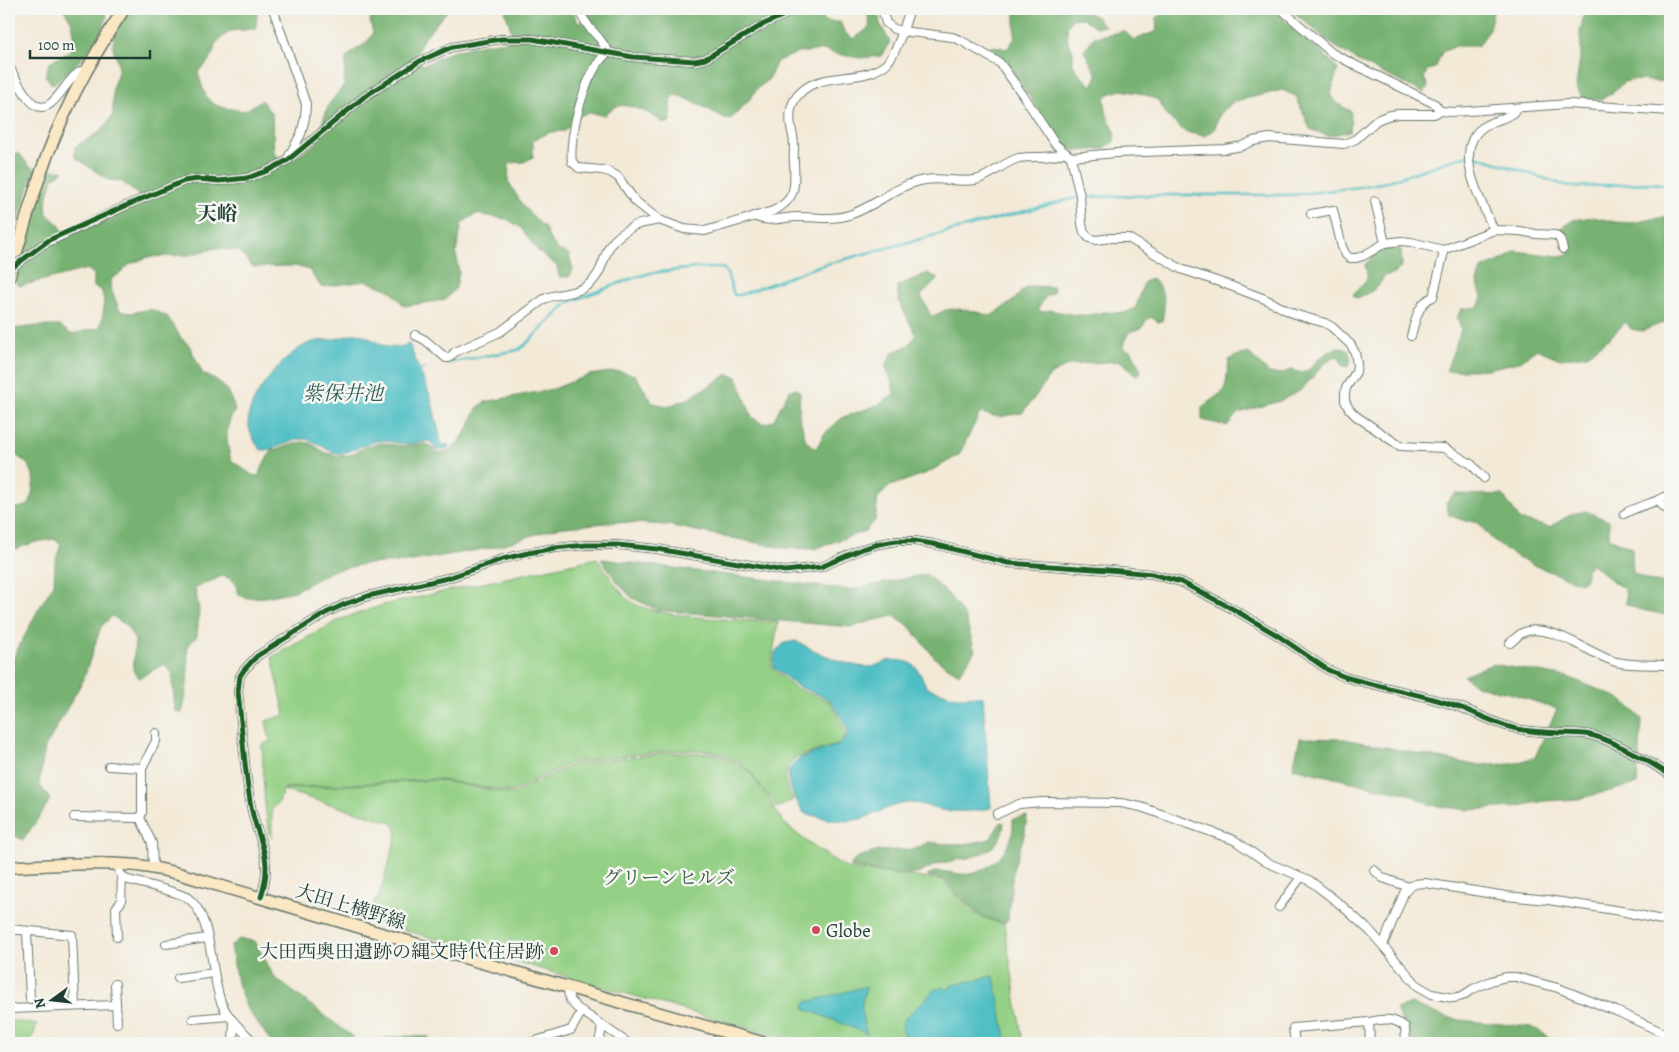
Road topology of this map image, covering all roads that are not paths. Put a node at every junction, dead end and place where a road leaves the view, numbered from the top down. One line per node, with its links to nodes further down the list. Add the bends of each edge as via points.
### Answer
1 (124, 9): 11 (main road)
2 (273, 9): 17 (street, via 306,104 301,134)
3 (576, 9): 9 (street)
4 (798, 9): 9 (street, via 764,24 705,59 654,59)
5 (882, 9): 8 (street, via 886,23)
6 (910, 9): 8 (street)
7 (1281, 9): 13 (street, via 1332,53 1435,104)
8 (902, 31): 15 (street, via 952,37 1000,63 1055,144); 20 (street, via 888,62 881,68 844,79 815,82 795,98 790,121 795,188 784,206)
9 (608, 52): 17 (street, via 532,39 501,39 452,47 420,61 364,97); 21 (street, via 598,61 581,102 572,141 572,162 579,168 602,170 618,178 635,201)
10 (9, 66): 11 (street, via 31,101 43,107 56,100 80,70)
11 (86, 70): 27 (main road, via 40,177)
12 (1514, 108): 13 (street); 14 (street, via 1585,104); 22 (street, via 1510,115 1483,127 1471,140 1469,155 1476,194)
13 (1440, 110): 16 (street, via 1434,114 1387,116 1344,144 1269,138 1225,149)
14 (1670, 111)
15 (1064, 152): 16 (street); 20 (street, via 1018,158 973,180 917,182 859,212 837,218 766,220)
16 (1071, 157): 30 (street, via 1081,198 1082,224 1089,238 1128,238 1180,269 1332,326 1355,353 1356,372 1345,394 1349,409 1400,446 1444,448 1471,464)
17 (288, 160): 26 (street, bridge, via 247,178 184,181 42,244)
18 (1375, 201): 23 (street)
19 (1310, 214): 23 (street, via 1333,210 1342,247 1350,258 1363,256)
20 (754, 216): 21 (street, via 705,231 684,229)
21 (658, 220): 28 (street, via 632,227 611,244 590,284 544,299 500,332 455,352 449,358)
22 (1494, 230): 24 (street, via 1555,234); 25 (street)
23 (1385, 243): 25 (street, via 1411,242)
24 (1563, 249)
25 (1443, 250): 29 (street, via 1433,297 1426,299 1418,313)
26 (9, 270)
27 (9, 276)
28 (415, 335)
29 (1411, 336)
30 (1484, 478)
31 (1670, 494): 32 (street)
32 (1660, 501): 33 (street); 34 (street)
33 (1670, 512)
34 (1624, 514)
35 (1510, 643): 36 (street, via 1522,633 1545,631 1615,661)
36 (1670, 665)
37 (156, 733): 39 (street, via 156,741)
38 (109, 766): 39 (street)
39 (142, 768): 43 (street)
40 (1670, 775): 51 (street, via 1605,740 1586,734 1514,728 1459,707 1345,677 1328,670 1277,634 1233,609 1181,582 1152,574 1008,563 915,541 879,544 821,567 785,570 657,549 586,545 528,553 448,578 345,604 302,627 249,664 240,676 238,691 250,801 266,853 265,885)
41 (998, 814): 49 (street, via 1019,804 1042,802 1127,804 1234,840 1266,862)
42 (74, 817): 43 (street)
43 (140, 818): 46 (street, via 152,843)
44 (117, 864): 45 (main road, 大田上横野線); 46 (main road, 大田上横野線); 48 (street)
45 (9, 867)
46 (153, 868): 51 (main road, 大田上横野線)
47 (1374, 870): 50 (street, via 1383,878)
48 (122, 876): 56 (street, via 121,902 116,908); 57 (street, via 189,899 200,911)
49 (1301, 877): 52 (street); 59 (street, via 1340,904)
50 (1409, 887): 53 (street, via 1425,883 1621,911); 59 (street)
51 (261, 897): 63 (main road, 大田上横野線)
52 (1278, 906)
53 (1670, 922)
54 (9, 929): 55 (street)
55 (27, 931): 64 (street); 66 (street, via 72,935)
56 (117, 937)
57 (207, 938): 58 (street); 60 (street)
58 (166, 944)
59 (1383, 945): 74 (street, via 1418,986 1432,994 1453,998 1491,981 1516,977 1558,988)
60 (214, 973): 61 (street); 70 (street, via 222,1003)
61 (178, 978)
62 (115, 984): 65 (street)
63 (567, 987): 68 (street, via 570,1000); 80 (main road, 大田上横野線)
64 (30, 999)
65 (116, 1005): 66 (street); 72 (street)
66 (75, 1006): 67 (street)
67 (9, 1009)
68 (582, 1012): 73 (street); 77 (street, via 572,1030)
69 (194, 1018): 70 (street)
70 (232, 1019): 75 (street); 76 (street)
71 (1369, 1022): 81 (street, via 1294,1028); 82 (street); 83 (street, via 1397,1021 1405,1026)
72 (117, 1023)
73 (602, 1026): 78 (street); 79 (street)
74 (1670, 1036)
75 (233, 1043)
76 (255, 1043)
77 (529, 1043)
78 (599, 1043)
79 (628, 1043)
80 (764, 1043)
81 (1295, 1043)
82 (1370, 1043)
83 (1406, 1043)

